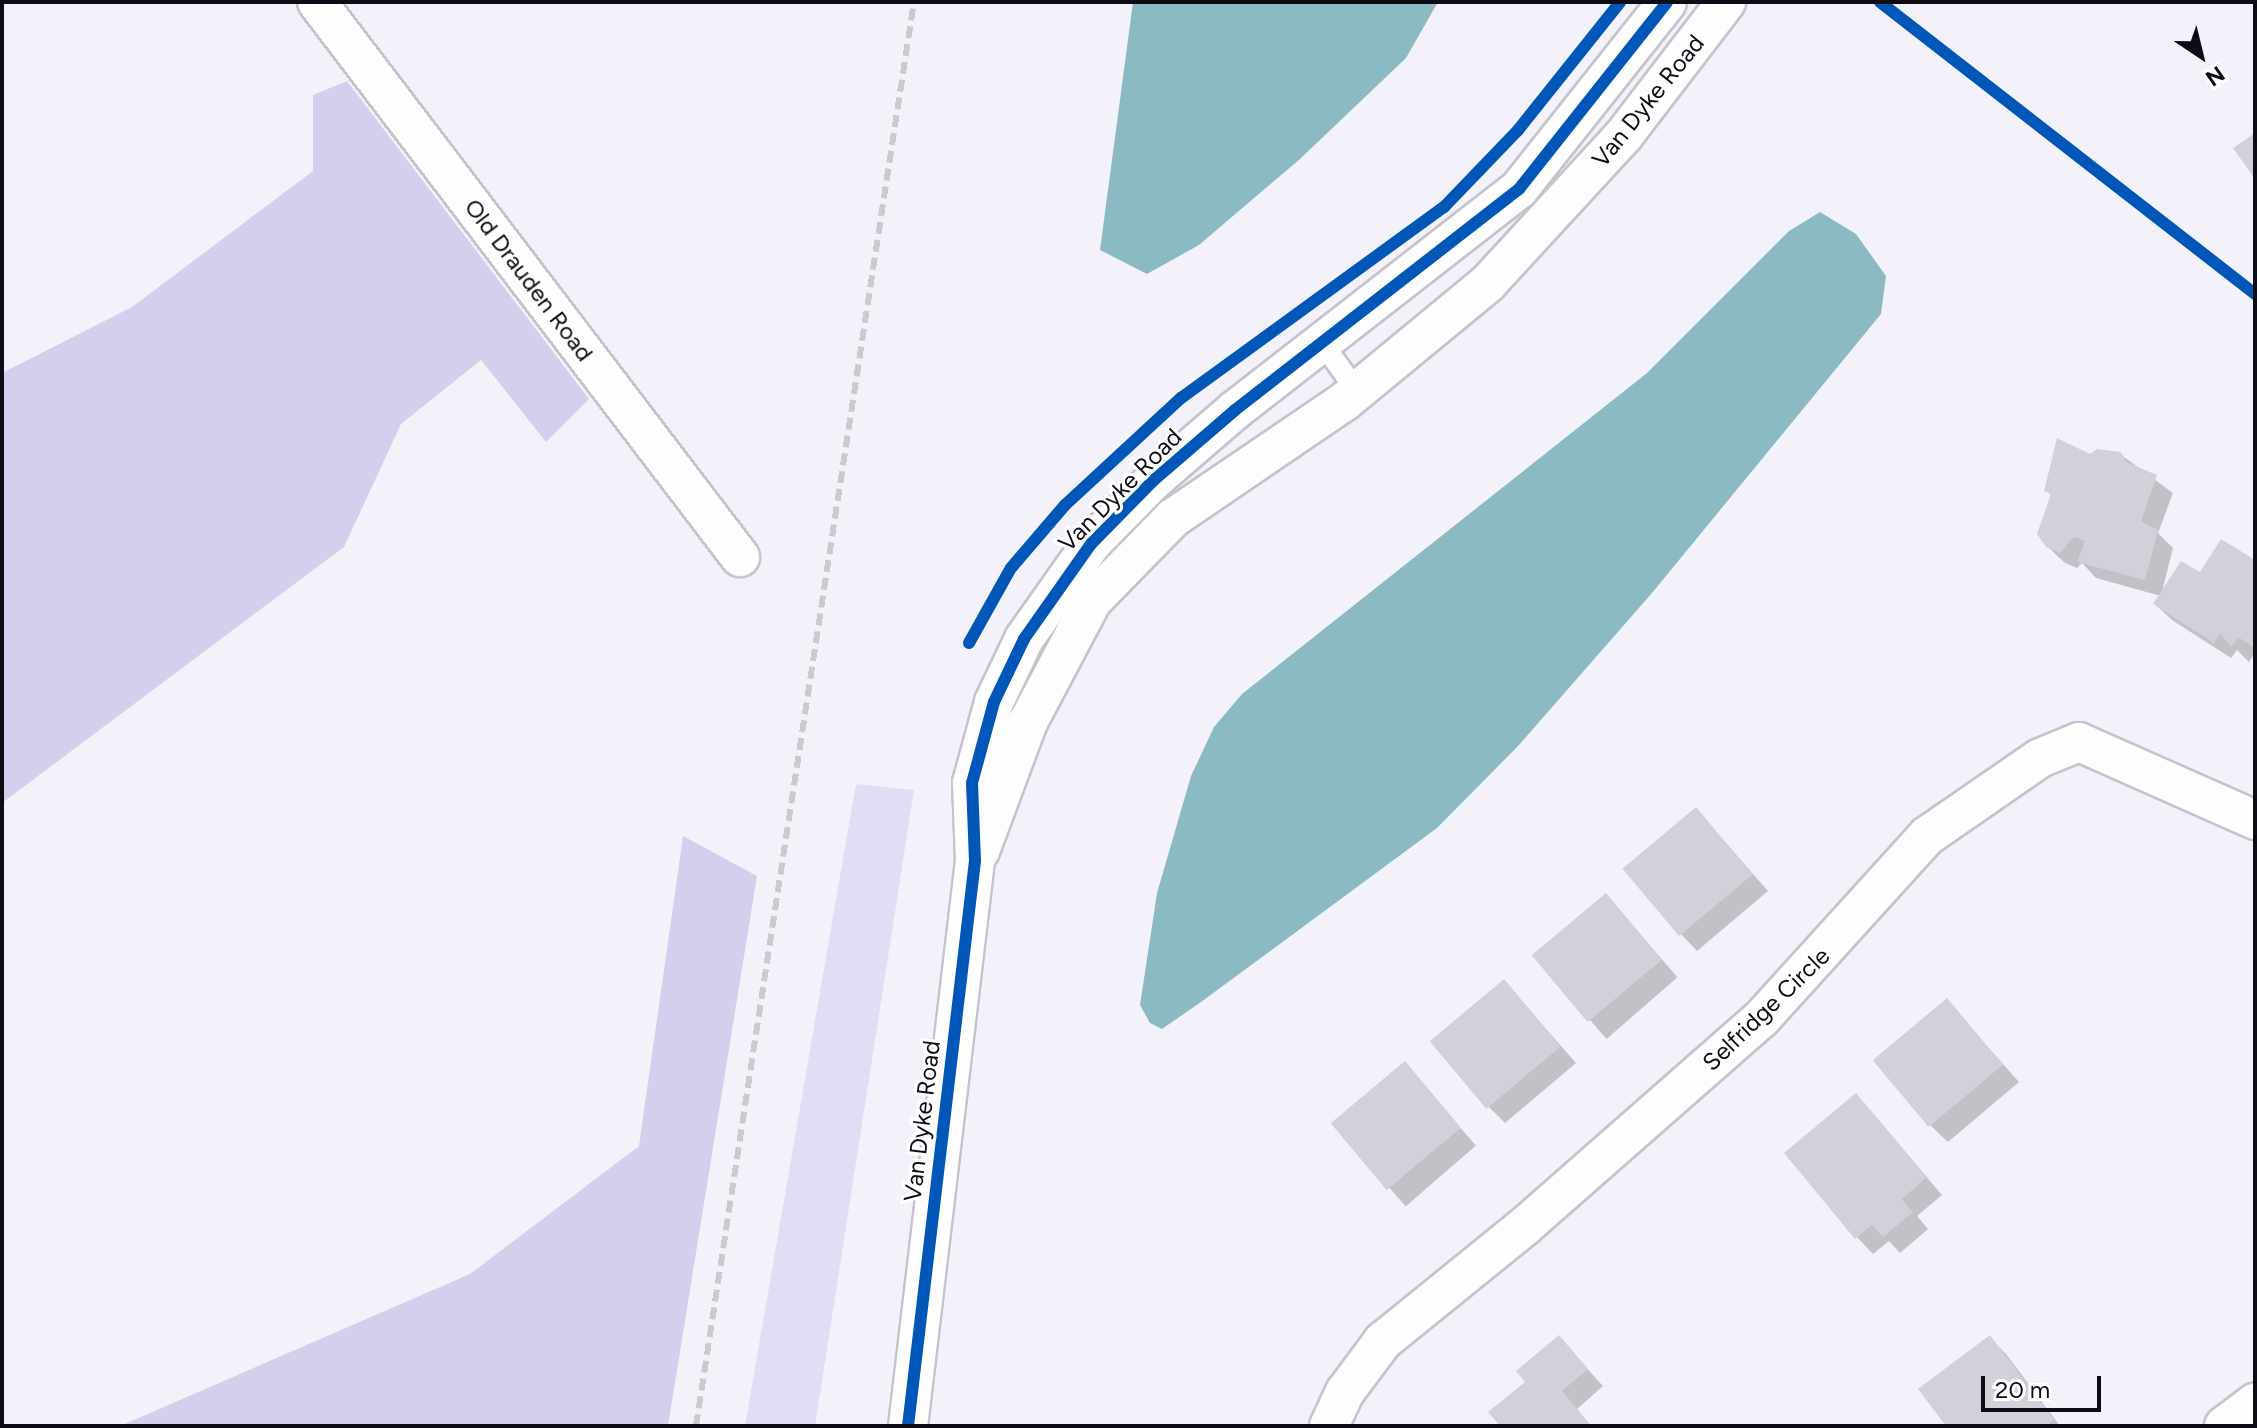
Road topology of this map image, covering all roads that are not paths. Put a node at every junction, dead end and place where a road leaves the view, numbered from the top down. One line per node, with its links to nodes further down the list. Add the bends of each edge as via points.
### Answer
1 (317, 2): 6 (street, Old Drauden Road)
2 (1667, 2): 4 (street, Van Dyke Road, via 1519,189)
3 (1726, 2): 5 (street, Van Dyke Road, via 1624,135 1488,283)
4 (1322, 343): 5 (lane); 8 (street, Van Dyke Road, via 1154,480 1091,544 1051,597 1014,659 985,729 972,783)
5 (1357, 391): 8 (street, Van Dyke Road, via 1173,518 1092,601 1028,722)
6 (740, 557)
7 (2255, 820): 11 (street, Selfridge Circle, via 2079,742 2040,758 1927,836 1761,1019 1525,1226 1383,1341 1345,1392)
8 (975, 861): 10 (street, Van Dyke Road)
9 (2255, 1403): 12 (street)
10 (908, 1426)
11 (1329, 1426)
12 (2224, 1426)

